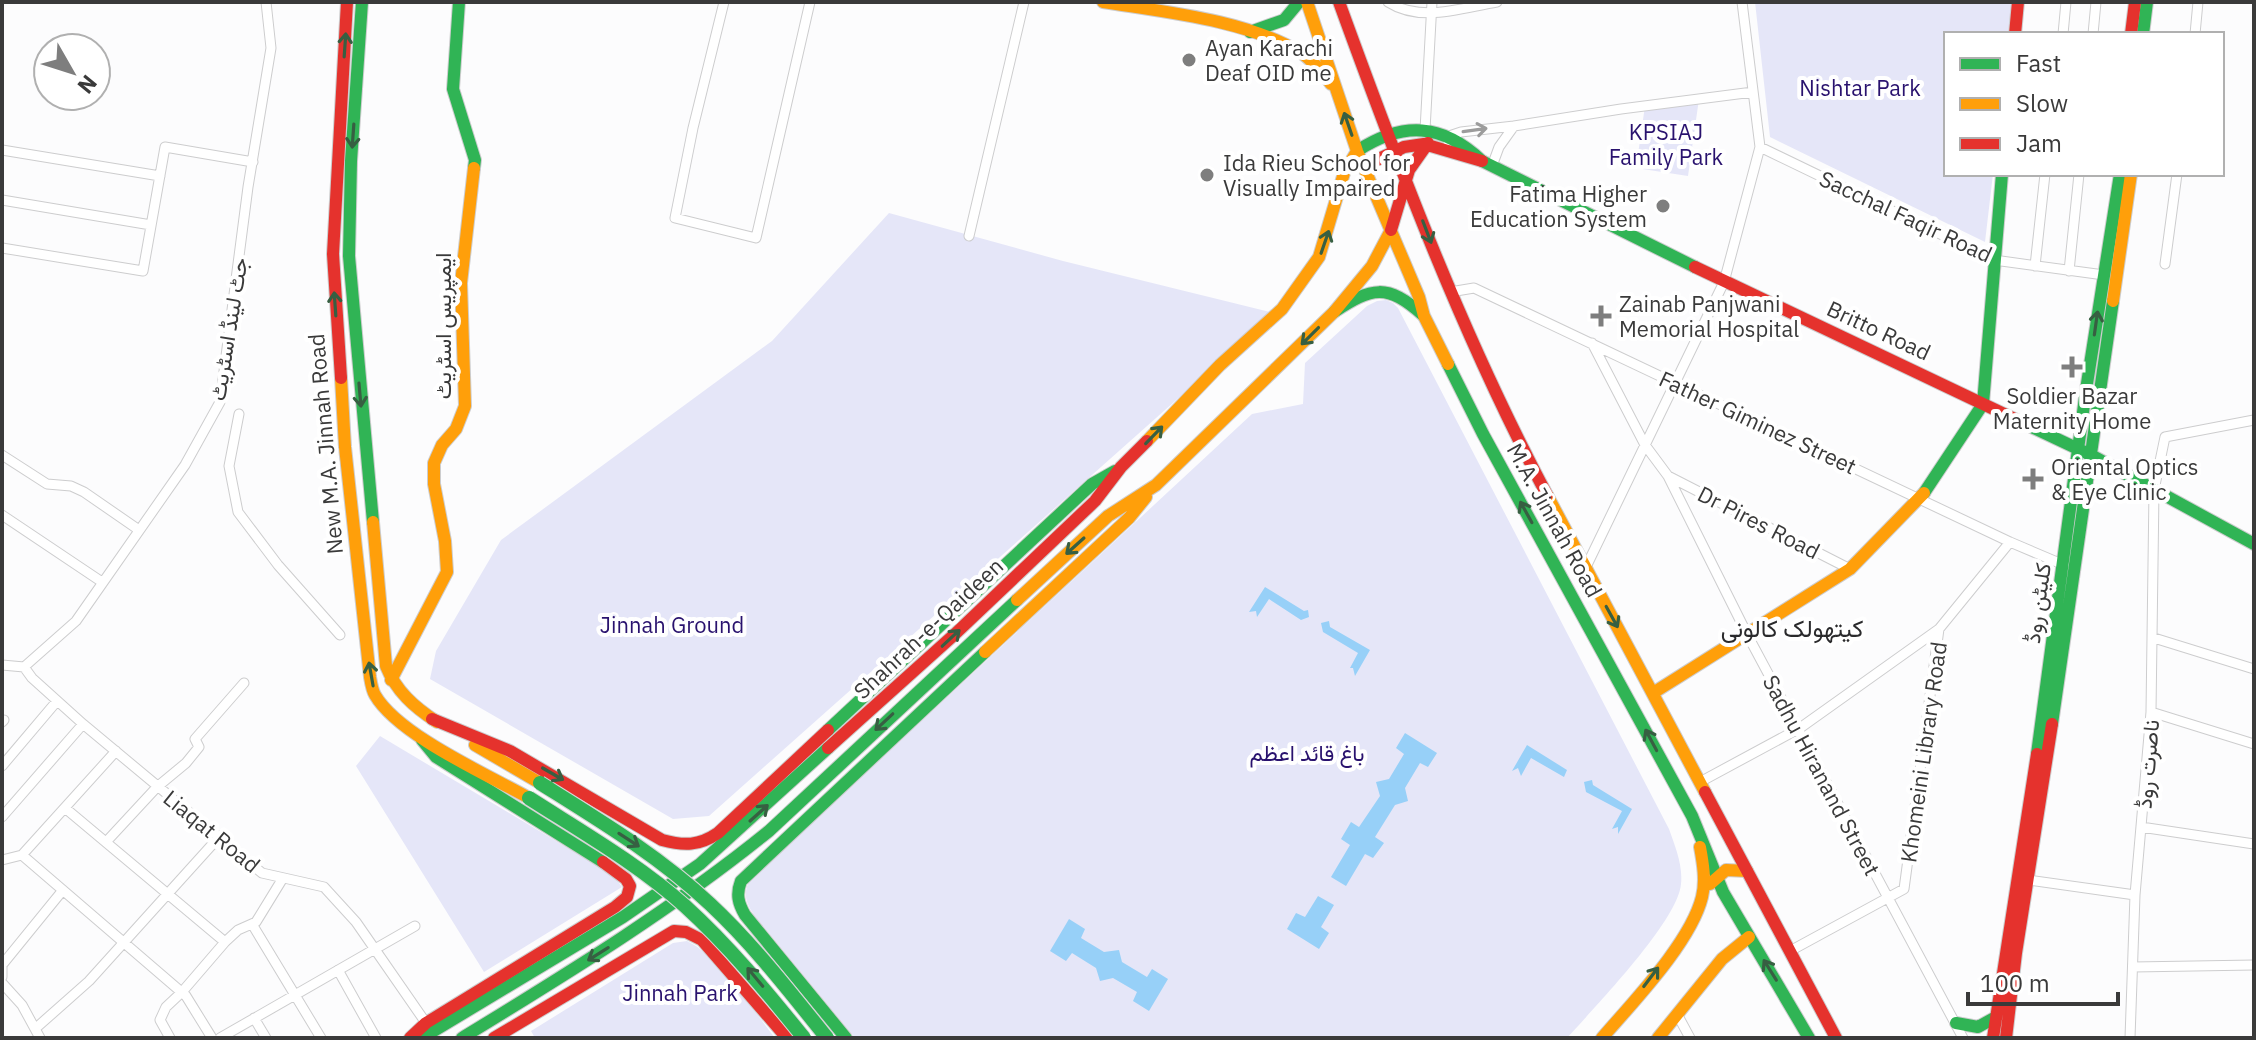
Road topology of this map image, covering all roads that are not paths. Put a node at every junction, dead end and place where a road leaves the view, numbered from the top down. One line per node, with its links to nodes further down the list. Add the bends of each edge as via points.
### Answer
1 (266, 2): 40 (street, جٹ لینڈ اسٹریٹ, via 271,48)
2 (347, 2): 104 (main road, New M.A. Jinnah Road, one-way to 2, via 375,695 370,677 345,447 333,254)
3 (362, 2): 96 (main road, New M.A. Jinnah Road, one-way to 96, via 349,256)
4 (459, 2): 96 (main road, ایمپریس اسٹریٹ, via 453,89 475,160 461,283 465,406 434,463 447,572)
5 (724, 2): 6 (street, via 675,218 756,238)
6 (810, 2)
7 (1024, 2): 54 (street)
8 (1103, 2): 23 (main road)
9 (1299, 2): 23 (main road, via 1280,25)
10 (1307, 2): 30 (main road, M.A. Jinnah Road)
11 (1339, 2): 33 (main road, M.A. Jinnah Road)
12 (1388, 2): 22 (street)
13 (1432, 2): 22 (street)
14 (1497, 2): 22 (street)
15 (1742, 2): 31 (street)
16 (2018, 2): 24 (main road)
17 (2066, 2): 25 (street)
18 (2096, 2): 26 (street)
19 (2135, 2): 27 (main road)
20 (2147, 2): 28 (main road)
21 (2198, 2): 29 (street)
22 (1431, 14): 34 (street)
23 (1250, 32): 30 (main road, via 1299,52)
24 (2015, 32)
25 (2063, 32)
26 (2093, 32)
27 (2131, 32)
28 (2143, 32)
29 (2195, 32)
30 (1336, 89): 39 (main road, M.A. Jinnah Road, one-way to 30)
31 (1753, 92): 32 (street); 36 (street)
32 (1514, 126): 35 (street, one-way to 32, via 1461,132); 41 (street)
33 (1387, 134): 34 (main road, Britto Road, via 1414,129); 38 (main road, M.A. Jinnah Road); 39 (main road, Britto Road)
34 (1427, 136): 35 (main road, Britto Road); 38 (main road, Britto Road); 50 (main road, Shahrah-e-Qaideen)
35 (1447, 143): 41 (main road, Britto Road, via 1469,161)
36 (1760, 147): 56 (street, Sacchal Faqir Road); 61 (street)
37 (2, 150): 43 (street)
38 (1394, 150): 42 (main road, Britto Road); 50 (main road, M.A. Jinnah Road)
39 (1357, 151): 42 (main road, M.A. Jinnah Road); 73 (main road, Shahrah-e-Qaideen, one-way to 39, via 1301,286 1325,243 1344,173)
40 (253, 162): 43 (street, via 165,147); 81 (street, جٹ لینڈ اسٹریٹ, via 220,402 185,465)
41 (1487, 163): 61 (main road, Britto Road)
42 (1364, 166): 53 (main road, M.A. Jinnah Road)
43 (160, 176): 52 (street)
44 (2002, 176): 56 (main road)
45 (2045, 176): 58 (street)
46 (2079, 176): 59 (street)
47 (2120, 176): 60 (main road, کلیٹن روڈ)
48 (2131, 176): 71 (main road, کلیٹن روڈ)
49 (2177, 176): 57 (street)
50 (1405, 178): 53 (main road, Shahrah-e-Qaideen); 62 (main road, M.A. Jinnah Road, one-way to 62)
51 (2, 200): 52 (street)
52 (151, 225): 55 (street, via 143,271)
53 (1391, 230): 63 (main road, Shahrah-e-Qaideen, via 1372,266); 64 (main road, M.A. Jinnah Road)
54 (969, 236)
55 (2, 248)
56 (1994, 260): 58 (street, Sacchal Faqir Road); 67 (main road)
57 (2165, 264)
58 (2035, 266): 59 (street, Sacchal Faqir Road)
59 (2069, 271): 60 (street, Sacchal Faqir Road)
60 (2104, 275): 71 (main road, کلیٹن روڈ, one-way to 60)
61 (1724, 282): 66 (street); 67 (main road, Britto Road)
62 (1450, 292): 65 (street, Father Giminez Street, via 1474,288); 85 (main road, M.A. Jinnah Road, via 1505,416)
63 (1334, 312): 64 (main road, via 1373,290 1386,290 1401,295); 75 (main road, Shahrah-e-Qaideen, one-way to 75)
64 (1424, 316): 112 (main road, M.A. Jinnah Road, one-way to 64)
65 (1592, 343): 66 (street, Father Giminez Street); 70 (street, Sadhu Hiranand Street)
66 (1675, 382): 70 (street); 77 (street, Father Giminez Street)
67 (1983, 404): 71 (main road, Britto Road); 77 (main road)
68 (239, 414): 89 (street, via 229,466 238,512)
69 (2254, 420): 76 (street, ناصرت روڈ, via 2165,437)
70 (1645, 445): 74 (street, Sadhu Hiranand Street); 85 (street)
71 (2085, 452): 76 (main road, Britto Road); 84 (main road, کلیٹن روڈ); 122 (main road, کلیٹن روڈ, via 2076,569)
72 (2, 455): 81 (street, via 47,484 84,492)
73 (1121, 467): 78 (main road, Shahrah-e-Qaideen); 101 (main road, one-way to 73, via 534,763 662,840 696,846 758,796 1092,484)
74 (1668, 476): 86 (street, Dr Pires Road); 90 (street, Sadhu Hiranand Street)
75 (1156, 485): 80 (main road, Shahrah-e-Qaideen); 159 (main road, via 1118,528 741,881 738,903 745,915)
76 (2154, 490): 83 (main road, Britto Road); 91 (street, ناصرت روڈ)
77 (1920, 499): 82 (street, Father Giminez Street); 86 (main road)
78 (1095, 501): 80 (main road); 145 (main road, Shahrah-e-Qaideen, one-way to 78, via 623,917 700,864)
79 (2, 515): 87 (street)
80 (1108, 516): 154 (main road, Shahrah-e-Qaideen, one-way to 154, via 711,880)
81 (139, 530): 87 (street, جٹ لینڈ اسٹریٹ)
82 (2010, 542): 84 (street, Father Giminez Street); 88 (street)
83 (2254, 544)
84 (2064, 565): 142 (main road, کلیٹن روڈ)
85 (1585, 569): 98 (main road, M.A. Jinnah Road, one-way to 98)
86 (1850, 569): 90 (main road)
87 (102, 582): 93 (street, جٹ لینڈ اسٹریٹ, via 76,621)
88 (1939, 629): 103 (street); 127 (street, Khomeini Library Road, via 1904,889)
89 (340, 635)
90 (1748, 636): 98 (main road); 103 (street, Sadhu Hiranand Street)
91 (2154, 638): 94 (street); 100 (street, ناصرت روڈ)
92 (6, 666): 93 (street); 95 (street)
93 (24, 667): 99 (street, Liaqat Road)
94 (2254, 669)
95 (2, 676)
96 (391, 680): 101 (main road)
97 (244, 683): 109 (street, via 195,739 199,747 186,763)
98 (1653, 693): 108 (main road, M.A. Jinnah Road)
99 (57, 701): 102 (street, Liaqat Road); 107 (street)
100 (2151, 712): 105 (street); 113 (street, ناصرت روڈ)
101 (432, 719): 158 (main road, one-way to 158, bridge, via 643,849 693,889 745,939)
102 (83, 724): 106 (street, Liaqat Road); 111 (street)
103 (1800, 728): 108 (street); 127 (street, Sadhu Hiranand Street)
104 (417, 733): 145 (main road, via 436,757 614,869 630,886 615,907); 157 (main road, New M.A. Jinnah Road, one-way to 104, bridge, via 745,966 684,905 634,865)
105 (2254, 744)
106 (116, 751): 109 (street, Liaqat Road); 110 (street)
107 (2, 766)
108 (1700, 782): 119 (main road, M.A. Jinnah Road)
109 (157, 787): 114 (street, Liaqat Road); 115 (street)
110 (65, 808): 115 (street); 117 (street)
111 (2, 817)
112 (1695, 821): 120 (main road, M.A. Jinnah Road); 126 (main road, via 1703,864)
113 (2141, 827): 116 (street); 125 (street, ناصرت روڈ)
114 (219, 837): 121 (street, Liaqat Road, via 262,873); 124 (street)
115 (106, 842): 124 (street)
116 (2254, 844)
117 (22, 855): 118 (street); 123 (street)
118 (2, 860)
119 (1747, 871): 120 (main road); 134 (main road, M.A. Jinnah Road)
120 (1722, 872): 126 (main road); 130 (main road, M.A. Jinnah Road)
121 (283, 878): 128 (street); 133 (street, Liaqat Road, via 324,887)
122 (2028, 880): 125 (street); 167 (main road, کلیٹن روڈ)
123 (63, 890): 131 (street); 138 (street, via 2,965)
124 (168, 894): 131 (street); 132 (street)
125 (2135, 895): 136 (street, ناصرت روڈ)
126 (1701, 898): 160 (main road, one-way to 126, via 1686,930)
127 (1888, 900): 134 (street); 144 (street, Sadhu Hiranand Street)
128 (252, 924): 132 (street); 140 (street)
129 (415, 926): 133 (street)
130 (1749, 937): 141 (main road, via 1722,959); 163 (main road, M.A. Jinnah Road, one-way to 130)
131 (125, 942): 139 (street); 146 (street)
132 (225, 942): 139 (street)
133 (375, 949): 137 (street); 145 (street, Liaqat Road)
134 (1790, 951): 164 (main road, M.A. Jinnah Road)
135 (2254, 965): 136 (street)
136 (2133, 967): 168 (street, ناصرت روڈ)
137 (338, 970): 140 (street); 152 (street)
138 (2, 980): 146 (street)
139 (182, 992): 147 (street, via 160,1020); 148 (street)
140 (295, 995): 143 (street); 151 (street)
141 (1677, 1014): 161 (main road); 162 (street)
142 (1996, 1017): 144 (main road, via 1978,1027); 166 (main road, کلیٹن روڈ)
143 (254, 1018): 149 (street); 150 (street)
144 (1956, 1023): 165 (street, Sadhu Hiranand Street)
145 (424, 1030): 153 (main road)
146 (38, 1033)
147 (170, 1038)
148 (212, 1038)
149 (220, 1038)
150 (266, 1038)
151 (321, 1038)
152 (376, 1038)
153 (410, 1038)
154 (462, 1038)
155 (494, 1038): 156 (main road, via 674,931 702,940)
156 (787, 1038)
157 (804, 1038)
158 (827, 1038)
159 (846, 1038)
160 (1602, 1038)
161 (1658, 1038)
162 (1690, 1038)
163 (1809, 1038)
164 (1836, 1038)
165 (1963, 1038)
166 (1993, 1038)
167 (2006, 1038)
168 (2130, 1038)

